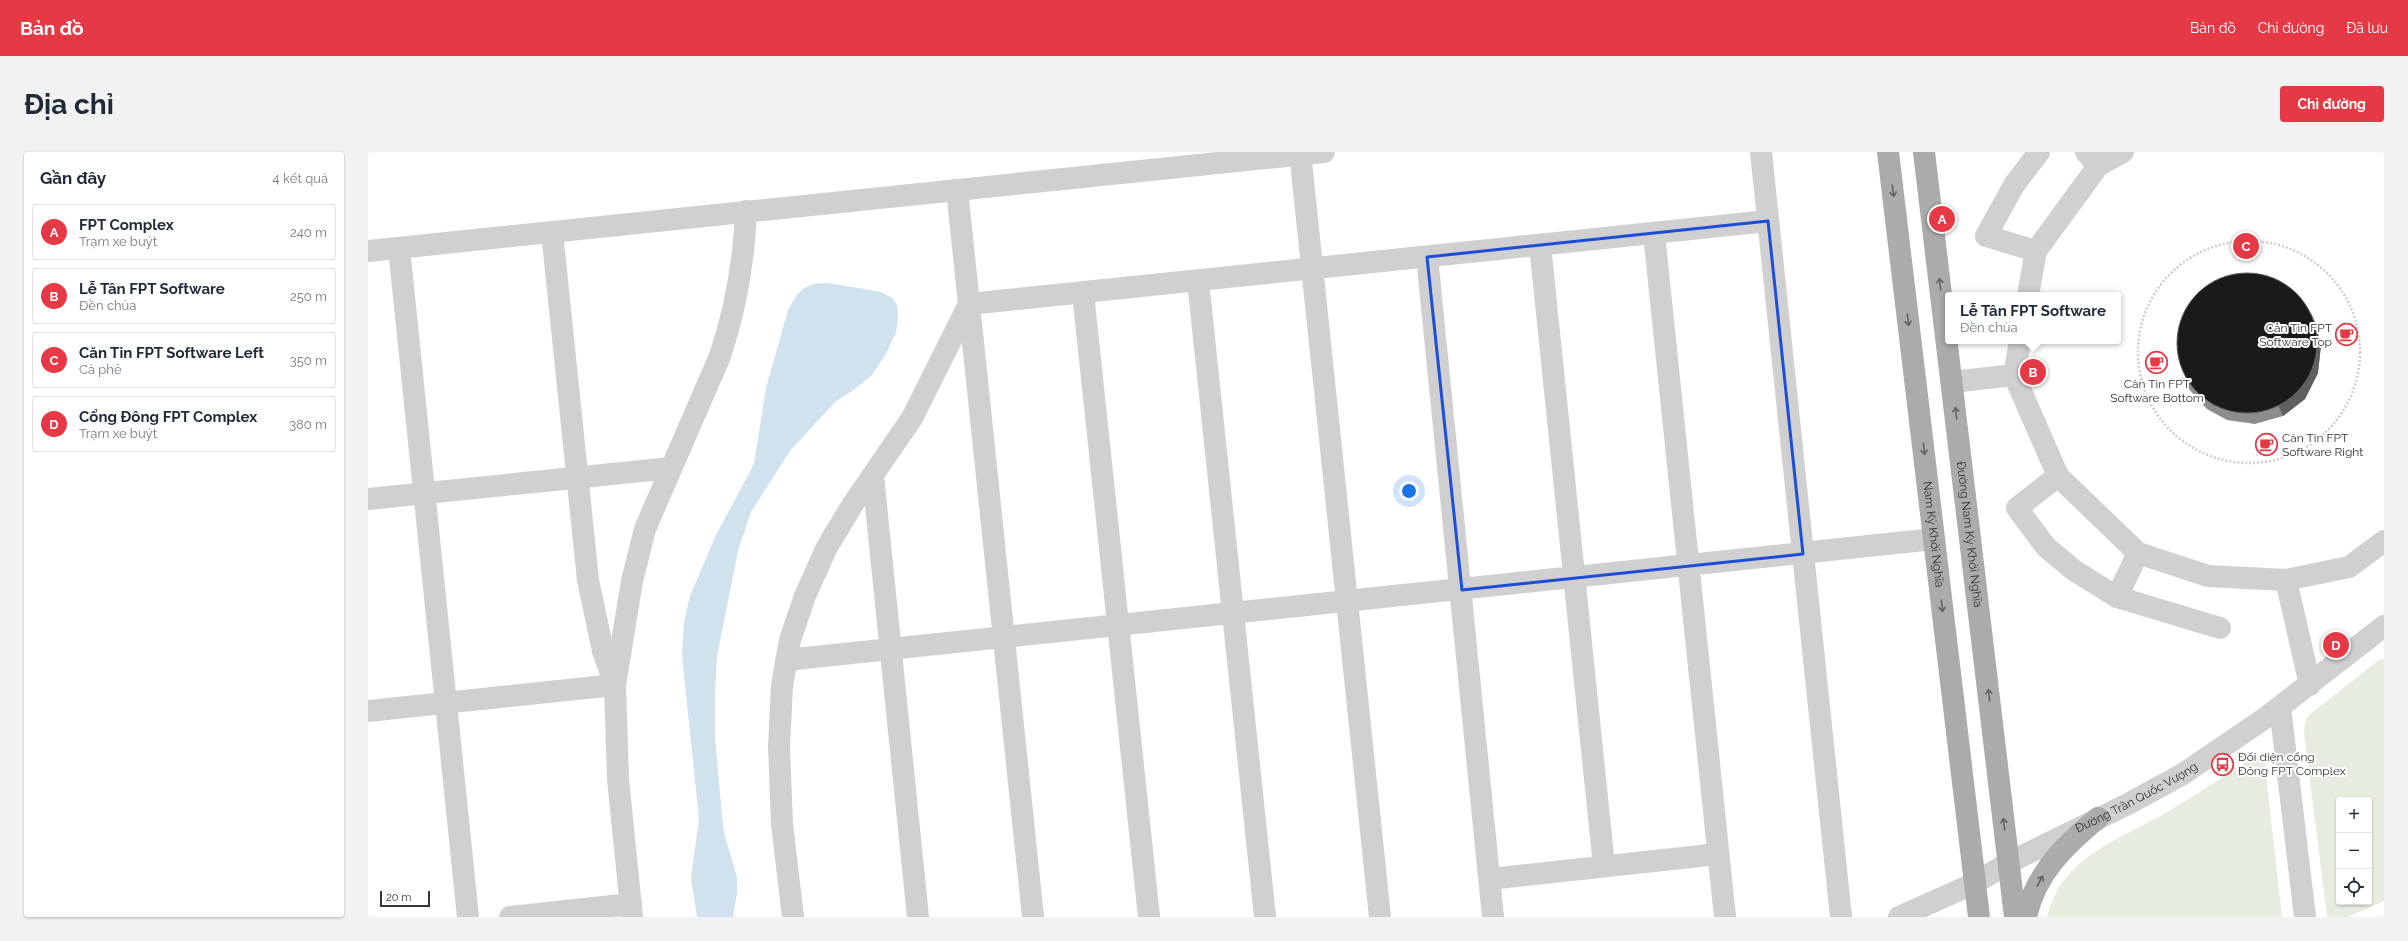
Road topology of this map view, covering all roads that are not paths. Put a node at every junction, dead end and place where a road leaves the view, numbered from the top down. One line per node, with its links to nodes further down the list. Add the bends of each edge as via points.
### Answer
1 (1324, 152): 7 (street)
2 (1761, 152): 11 (street)
3 (1888, 152): 35 (main road, Nam Kỳ Khởi Nghĩa, one-way to 35)
4 (1924, 152): 24 (main road, Đường Nam Kỳ Khởi Nghĩa, one-way to 4)
5 (2039, 152): 17 (street, via 2014,184 1986,236)
6 (2124, 152): 8 (street)
7 (1300, 153): 9 (street); 19 (street)
8 (2092, 159): 17 (street)
9 (957, 190): 10 (street); 23 (street)
10 (746, 211): 12 (street); 29 (street, via 742,272 730,328)
11 (1768, 221): 13 (street); 38 (street)
12 (552, 232): 15 (street); 32 (street)
13 (1654, 234): 14 (street); 39 (street)
14 (1540, 245): 18 (street); 40 (street)
15 (399, 248): 16 (street); 33 (street)
16 (368, 251)
17 (2036, 251): 21 (street)
18 (1427, 257): 19 (street); 42 (street)
19 (1312, 268): 20 (street); 44 (street)
20 (1198, 281): 22 (street); 45 (street)
21 (2029, 292)
22 (1083, 293): 23 (street); 46 (street)
23 (969, 304): 30 (street, via 912,418); 49 (street)
24 (1945, 324)
25 (1947, 344): 28 (main road, Đường Nam Kỳ Khởi Nghĩa, one-way to 25)
26 (2019, 344): 27 (street)
27 (2014, 375): 28 (street); 31 (street)
28 (1952, 382): 59 (main road, Đường Nam Kỳ Khởi Nghĩa, one-way to 28)
29 (670, 468): 32 (street); 53 (street, via 637,555)
30 (873, 476): 50 (street); 51 (street, via 839,526 816,570 796,619)
31 (2058, 476): 37 (street); 43 (street, via 2018,508 2046,547 2075,571)
32 (578, 478): 33 (street); 53 (street, via 588,580 595,618)
33 (425, 493): 34 (street); 54 (street)
34 (368, 499)
35 (1934, 539): 38 (street); 62 (main road, Nam Kỳ Khởi Nghĩa, one-way to 62)
36 (2384, 542): 41 (street, via 2349,567)
37 (2138, 552): 41 (street, via 2208,576); 43 (street)
38 (1803, 554): 39 (street); 74 (street)
39 (1690, 565): 40 (street); 58 (street)
40 (1574, 577): 42 (street); 60 (street)
41 (2286, 580): 52 (street)
42 (1462, 590): 44 (street); 61 (street)
43 (2117, 598): 48 (street)
44 (1347, 601): 45 (street); 71 (street)
45 (1233, 613): 46 (street); 70 (street)
46 (1118, 626): 49 (street); 69 (street)
47 (2384, 626): 52 (street, Đường Trần Quốc Vượng)
48 (2220, 628)
49 (1004, 638): 50 (street); 68 (street)
50 (890, 649): 51 (street); 67 (street)
51 (786, 660): 66 (street, via 780,715 780,783 785,863)
52 (2310, 684): 55 (street, Đường Trần Quốc Vượng)
53 (615, 685): 54 (street); 63 (street, via 618,779)
54 (446, 702): 56 (street); 64 (street)
55 (2280, 707): 57 (street, Đường Trần Quốc Vượng, via 2183,774); 79 (street)
56 (368, 710)
57 (2098, 818): 59 (street, Đường Trần Quốc Vượng); 78 (main road, one-way to 57, via 2034,893 2050,865 2071,840)
58 (1718, 854): 60 (street); 73 (street)
59 (2008, 863): 62 (street, Đường Trần Quốc Vượng); 77 (main road, Đường Nam Kỳ Khởi Nghĩa)
60 (1604, 866): 61 (street)
61 (1490, 879): 72 (street)
62 (1975, 883): 75 (street, Đường Trần Quốc Vượng); 76 (main road, Nam Kỳ Khởi Nghĩa)
63 (632, 910): 65 (street)
64 (468, 917)
65 (510, 917)
66 (793, 917)
67 (918, 917)
68 (1033, 917)
69 (1149, 917)
70 (1265, 917)
71 (1380, 917)
72 (1493, 917)
73 (1725, 917)
74 (1840, 917)
75 (1899, 917)
76 (1979, 917)
77 (2015, 917)
78 (2026, 917)
79 (2305, 917)

